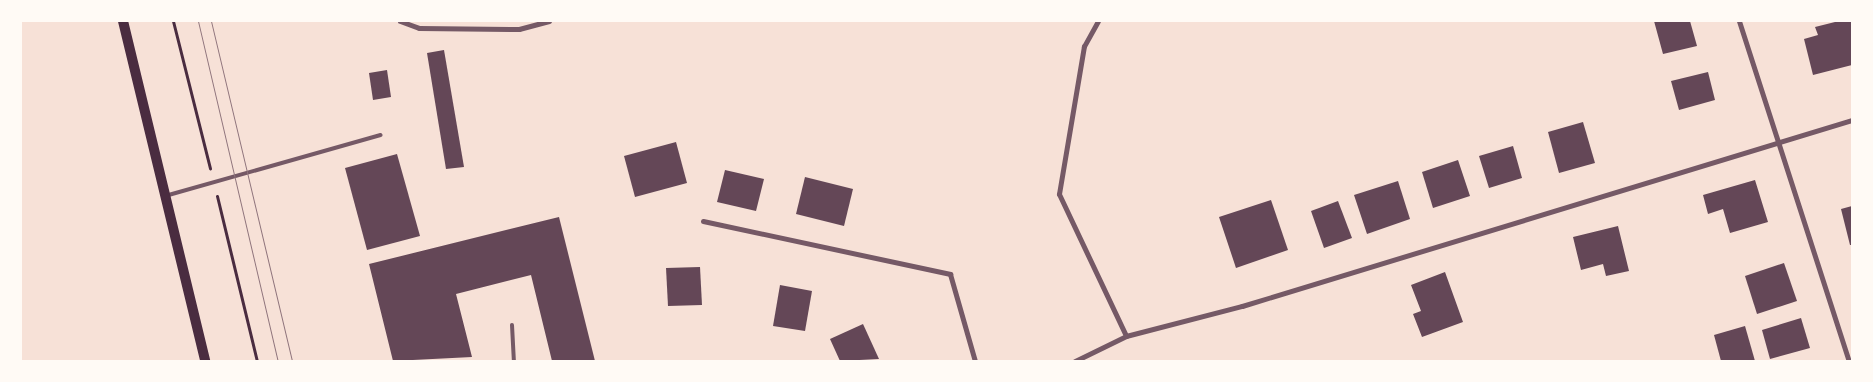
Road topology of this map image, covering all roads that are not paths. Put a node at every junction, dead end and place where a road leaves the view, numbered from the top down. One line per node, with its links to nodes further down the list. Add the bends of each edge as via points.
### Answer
1 (123, 21): 9 (main road)
2 (400, 21): 3 (street, via 419,28 519,29)
3 (549, 21)
4 (1098, 21): 12 (street, via 1084,46 1059,194)
5 (1739, 21): 8 (street)
6 (1852, 120): 8 (street)
7 (381, 135): 9 (lane)
8 (1777, 142): 12 (street, via 1242,306); 17 (street)
9 (166, 196): 13 (main road)
10 (702, 221): 15 (street, via 950,274)
11 (512, 325): 14 (lane)
12 (1126, 336): 16 (street)
13 (205, 361)
14 (514, 361)
15 (975, 361)
16 (1075, 361)
17 (1849, 361)

